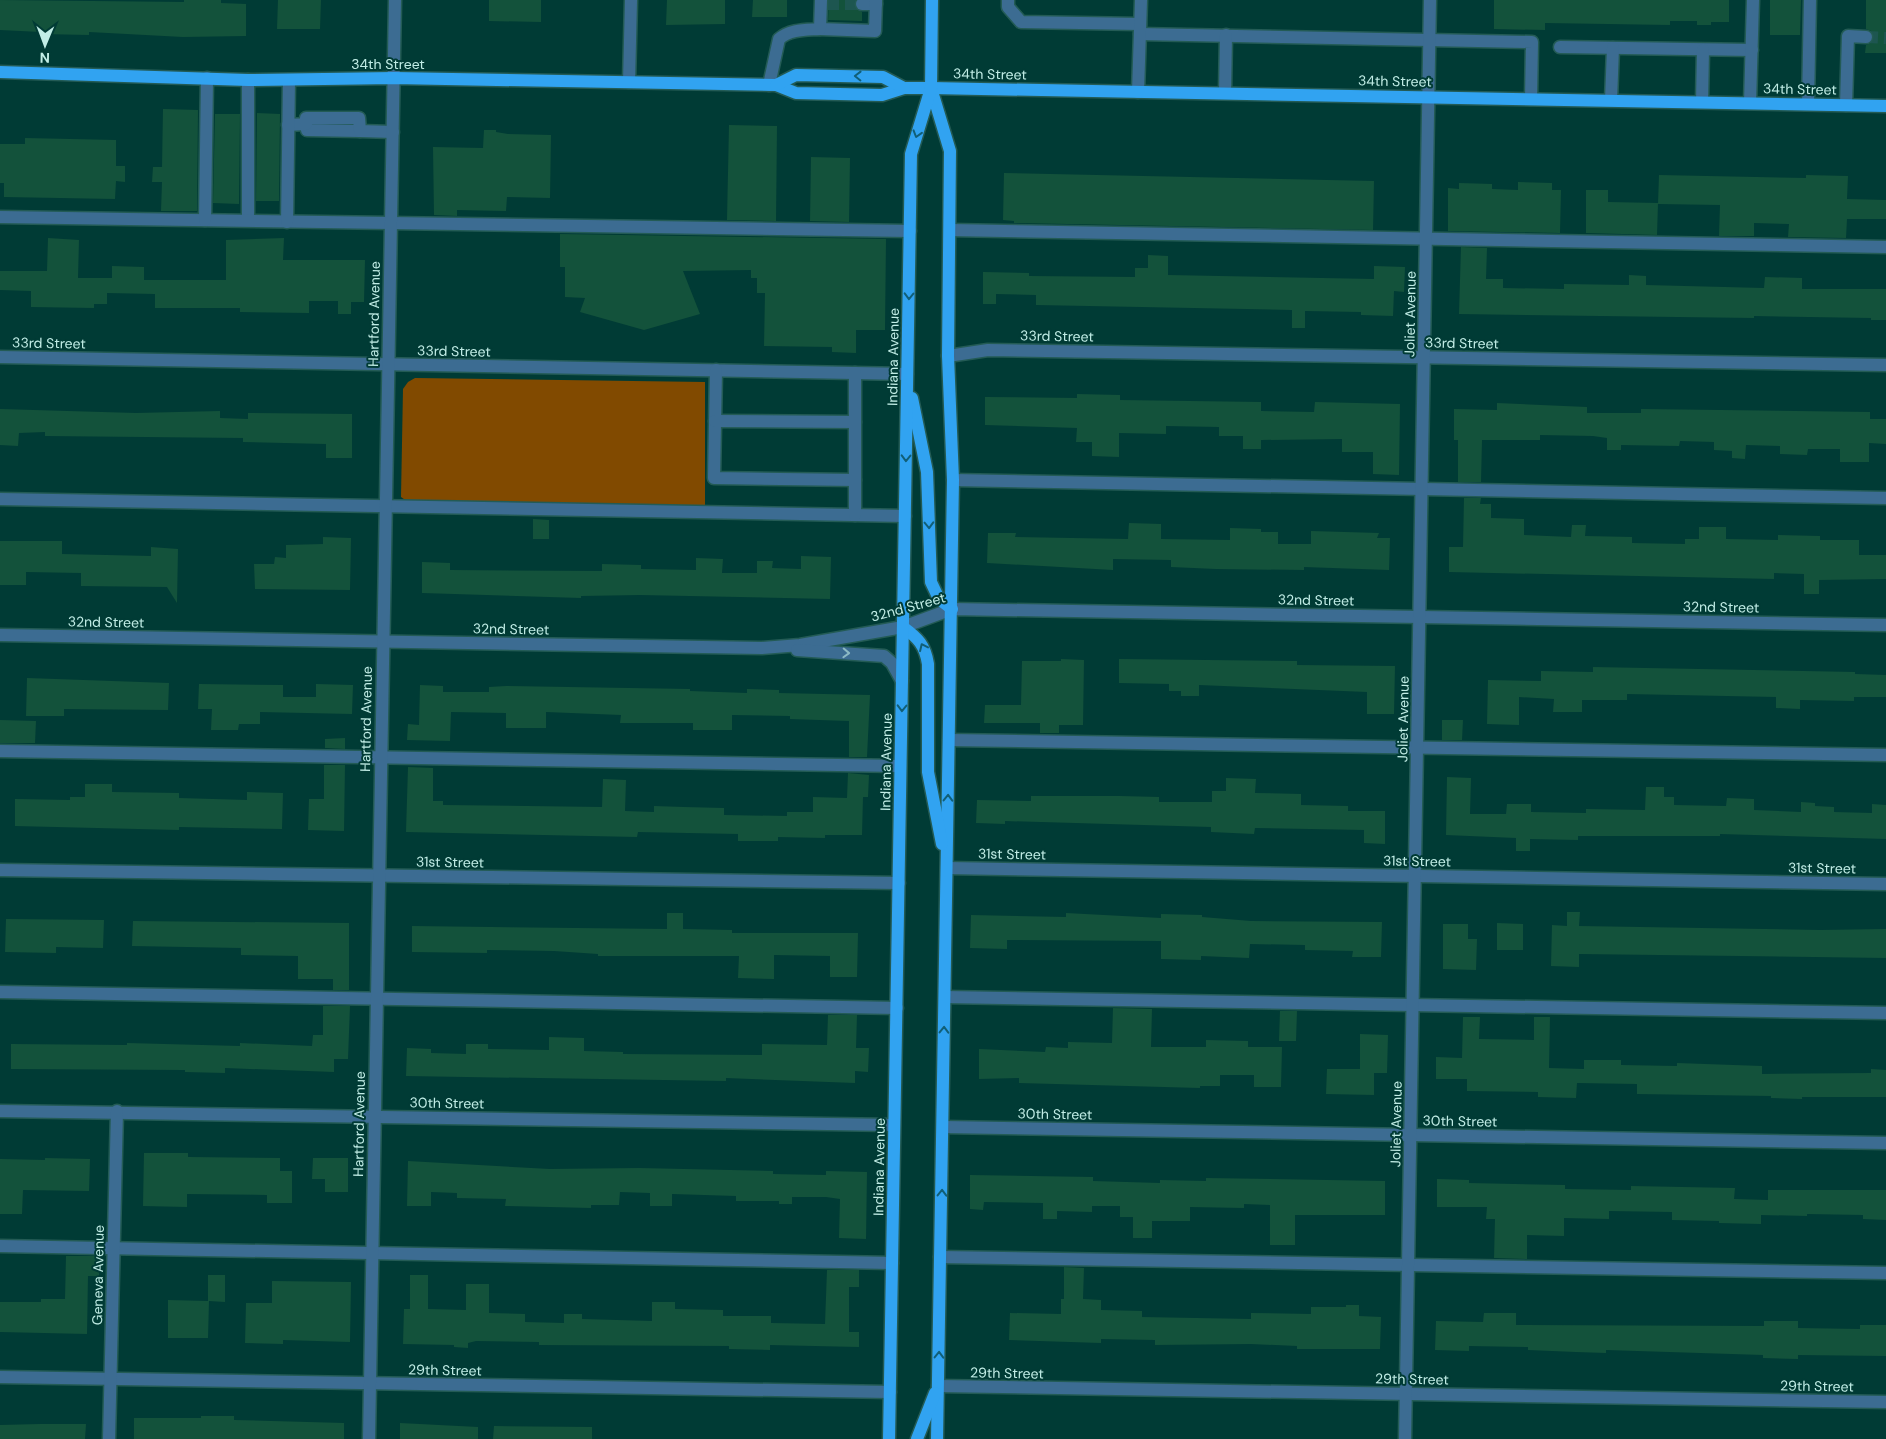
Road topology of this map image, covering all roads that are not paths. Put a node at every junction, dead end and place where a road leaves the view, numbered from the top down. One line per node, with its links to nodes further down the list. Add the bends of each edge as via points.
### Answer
1 (395, 0): 23 (street, Hartford Avenue)
2 (631, 0): 26 (street)
3 (932, 0): 29 (main road, Indiana Avenue)
4 (1008, 0): 13 (street, via 1008,7 1021,22)
5 (1141, 0): 13 (street)
6 (1430, 0): 16 (street, Joliet Avenue)
7 (1753, 0): 20 (street)
8 (1810, 0): 37 (street)
9 (876, 2): 11 (street); 12 (street, via 875,31)
10 (823, 3): 12 (street)
11 (862, 4)
12 (820, 29): 27 (street, via 795,31 779,39)
13 (1140, 29): 14 (street); 30 (street)
14 (1226, 35): 16 (street); 31 (street)
15 (1866, 38): 38 (street, via 1848,36)
16 (1428, 40): 32 (street, Joliet Avenue); 33 (street, via 1532,42)
17 (1560, 47): 18 (street)
18 (1614, 48): 19 (street); 34 (street)
19 (1703, 50): 20 (street); 35 (street)
20 (1752, 50): 36 (street)
21 (0, 72): 22 (main road, 34th Street)
22 (207, 78): 24 (main road, 34th Street); 43 (street)
23 (394, 78): 25 (main road, 34th Street); 26 (main road, 34th Street); 41 (street, Hartford Avenue)
24 (248, 80): 25 (main road, 34th Street); 44 (street)
25 (289, 80): 40 (street)
26 (629, 82): 27 (main road, 34th Street)
27 (772, 85): 28 (main road, 34th Street, via 796,93 872,95); 28 (main road, 34th Street, one-way to 27, via 883,77 796,75)
28 (904, 88): 29 (main road, 34th Street)
29 (931, 88): 30 (main road, 34th Street); 47 (main road, Indiana Avenue, via 950,151); 48 (main road, Indiana Avenue, one-way to 48, via 911,154)
30 (1138, 92): 31 (main road, 34th Street)
31 (1226, 93): 32 (main road, 34th Street)
32 (1428, 97): 33 (main road, 34th Street); 49 (street, Joliet Avenue)
33 (1531, 99): 34 (main road, 34th Street)
34 (1611, 100): 35 (main road, 34th Street)
35 (1702, 102): 36 (main road, 34th Street)
36 (1750, 103): 37 (main road, 34th Street)
37 (1808, 104): 38 (main road, 34th Street)
38 (1846, 105): 39 (main road, 34th Street)
39 (1886, 106)
40 (288, 125): 41 (street, via 306,124 306,118 359,118 360,131); 45 (street)
41 (393, 132): 46 (street, Hartford Avenue)
42 (0, 217): 43 (street)
43 (204, 220): 44 (street)
44 (248, 220): 45 (street)
45 (286, 222): 46 (street)
46 (391, 224): 48 (street); 54 (street, Hartford Avenue)
47 (950, 230): 49 (street); 51 (main road, Indiana Avenue)
48 (910, 231): 58 (main road, Indiana Avenue, one-way to 58)
49 (1426, 238): 50 (street); 52 (street, Joliet Avenue)
50 (1886, 247)
51 (948, 356): 52 (street, 33rd Street, via 988,350); 62 (main road, Indiana Avenue)
52 (1424, 357): 55 (street, 33rd Street); 63 (street, Joliet Avenue)
53 (0, 358): 54 (street, 33rd Street)
54 (388, 364): 56 (street, 33rd Street); 66 (street, Hartford Avenue)
55 (1886, 365)
56 (716, 370): 57 (street, 33rd Street); 59 (street)
57 (856, 373): 58 (street, 33rd Street); 60 (street)
58 (907, 374): 68 (main road, Indiana Avenue, one-way to 68); 69 (main road, one-way to 69, via 927,472 931,582 939,599)
59 (715, 421): 60 (street); 61 (street, via 714,478)
60 (855, 422): 61 (street)
61 (855, 480): 67 (street)
62 (953, 480): 63 (street); 69 (main road, Indiana Avenue)
63 (1422, 488): 64 (street); 70 (street, Joliet Avenue)
64 (1886, 498)
65 (0, 499): 66 (street)
66 (385, 507): 67 (street); 74 (street, Hartford Avenue)
67 (855, 515): 68 (street)
68 (905, 516): 72 (main road, Indiana Avenue)
69 (952, 609): 70 (street, 32nd Street); 72 (street, 32nd Street); 77 (main road, Indiana Avenue)
70 (1420, 617): 71 (street, 32nd Street); 78 (street, Joliet Avenue)
71 (1886, 625)
72 (903, 626): 75 (street, 32nd Street, via 800,645); 76 (main road, Indiana Avenue); 83 (main road, one-way to 72, via 928,772 928,664 920,640)
73 (0, 635): 74 (street, 32nd Street)
74 (383, 642): 75 (street, 32nd Street); 81 (street, Hartford Avenue)
75 (762, 648): 76 (street, one-way to 76, via 878,654 889,660)
76 (902, 681): 82 (main road, Indiana Avenue, one-way to 82)
77 (949, 740): 78 (street); 83 (main road, Indiana Avenue, one-way to 77)
78 (1417, 747): 80 (street); 86 (street, Joliet Avenue)
79 (0, 751): 81 (street)
80 (1886, 755)
81 (380, 756): 82 (street); 85 (street, Hartford Avenue)
82 (900, 766): 87 (main road, Indiana Avenue)
83 (947, 868): 86 (street, 31st Street); 90 (main road, Indiana Avenue)
84 (0, 870): 85 (street, 31st Street)
85 (378, 876): 87 (street, 31st Street); 91 (street, Hartford Avenue)
86 (1415, 876): 88 (street, 31st Street); 92 (street, Joliet Avenue)
87 (899, 883): 93 (main road, Indiana Avenue)
88 (1886, 884)
89 (0, 992): 91 (street)
90 (945, 998): 92 (street); 99 (main road, Indiana Avenue, one-way to 90)
91 (376, 1000): 93 (street); 97 (street, Hartford Avenue)
92 (1413, 1006): 94 (street); 100 (street, Joliet Avenue)
93 (896, 1008): 98 (main road, Indiana Avenue)
94 (1886, 1014)
95 (0, 1111): 96 (street, 30th Street)
96 (117, 1111): 97 (street, 30th Street); 103 (street, Geneva Avenue)
97 (374, 1117): 98 (street, 30th Street); 104 (street, Hartford Avenue)
98 (894, 1126): 106 (main road, Indiana Avenue)
99 (943, 1127): 100 (street, 30th Street); 105 (main road, Indiana Avenue, one-way to 99)
100 (1410, 1135): 101 (street, 30th Street); 107 (street, Joliet Avenue)
101 (1886, 1143)
102 (0, 1246): 103 (street)
103 (114, 1248): 104 (street); 110 (street, Geneva Avenue)
104 (372, 1252): 106 (street); 111 (street, Hartford Avenue)
105 (940, 1256): 107 (street); 112 (main road, Indiana Avenue, one-way to 105)
106 (892, 1263): 113 (main road, Indiana Avenue)
107 (1408, 1264): 108 (street); 114 (street, Joliet Avenue)
108 (1886, 1274)
109 (0, 1377): 110 (street, 29th Street)
110 (110, 1379): 111 (street, 29th Street); 116 (street, Geneva Avenue)
111 (370, 1383): 113 (street, 29th Street); 117 (street, Hartford Avenue)
112 (938, 1386): 114 (street, 29th Street); 119 (main road); 120 (main road, Indiana Avenue)
113 (890, 1392): 118 (main road, Indiana Avenue)
114 (1406, 1394): 115 (street, 29th Street); 121 (street, Joliet Avenue)
115 (1886, 1402)
116 (109, 1439)
117 (369, 1439)
118 (889, 1439)
119 (917, 1439)
120 (937, 1439)
121 (1405, 1439)

